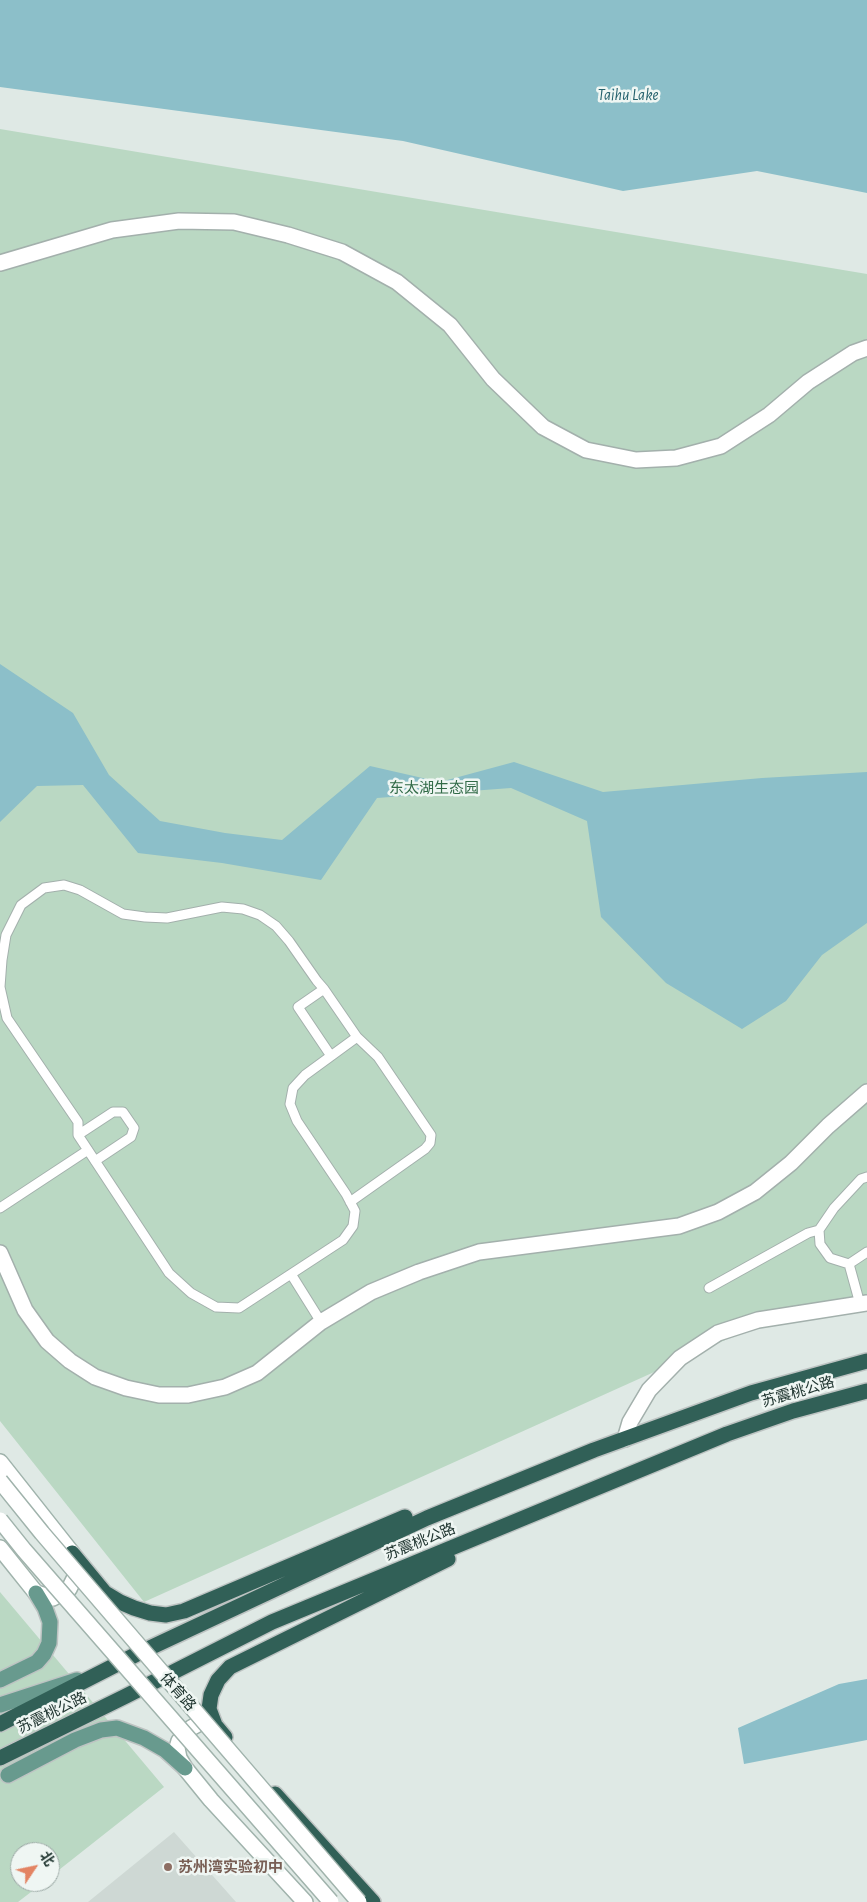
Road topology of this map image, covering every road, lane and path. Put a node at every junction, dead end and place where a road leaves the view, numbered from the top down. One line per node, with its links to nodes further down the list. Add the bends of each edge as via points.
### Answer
1 (0, 263): 2 (street, via 112,230 179,221 234,222 288,235 342,252 397,282 450,325 493,379 543,427 586,450 636,460 676,458 722,446 769,415 808,382 853,353)
2 (867, 348)
3 (324, 988): 4 (lane); 5 (lane, via 298,1007); 7 (lane, via 276,926 260,915 222,906 167,918 145,917 123,914 64,884 44,888 21,906 6,935 0,987 7,1018 78,1122)
4 (357, 1037): 5 (lane); 11 (lane, via 378,1057 431,1134 425,1149)
5 (331, 1056): 11 (lane, via 293,1088 290,1104 297,1121)
6 (867, 1092): 20 (street, via 791,1164 755,1192 718,1212 679,1226 479,1252 371,1292)
7 (78, 1135): 8 (lane); 9 (lane, via 113,1112 123,1112 134,1128 131,1137)
8 (88, 1150): 9 (lane); 12 (lane)
9 (95, 1161): 17 (lane, via 169,1274 191,1293 216,1307 239,1308)
10 (867, 1177): 13 (lane, via 861,1179 834,1208)
11 (350, 1202): 17 (lane, via 355,1211 353,1226 343,1240)
12 (0, 1208)
13 (819, 1230): 16 (lane, via 820,1244 830,1258); 18 (lane, via 808,1233)
14 (867, 1252): 16 (lane)
15 (0, 1254): 20 (street, via 25,1310 47,1341 70,1361 96,1376 126,1388 159,1395 188,1395 225,1387 257,1373)
16 (848, 1264): 19 (lane)
17 (291, 1274): 20 (lane)
18 (710, 1288)
19 (863, 1304): 23 (street, via 758,1320 718,1333 680,1358 649,1390 630,1422)
20 (321, 1322)
21 (867, 1361): 23 (highway, 苏震桃公路, via 751,1393)
22 (867, 1391): 27 (highway, 苏震桃公路, via 762,1421)
23 (625, 1439): 26 (highway, 苏震桃公路)
24 (0, 1462): 30 (street)
25 (0, 1481): 43 (street, 体育路, bridge)
26 (483, 1495): 30 (highway, via 405,1517 184,1611 166,1615 134,1608 112,1598); 32 (highway, 苏震桃公路, via 259,1595)
27 (556, 1505): 34 (highway, 苏震桃公路, via 272,1622); 37 (highway, via 230,1667 218,1680 211,1695 209,1709)
28 (0, 1520): 42 (street, 体育路, bridge)
29 (0, 1548): 31 (street)
30 (72, 1552): 31 (street, via 76,1571 69,1589 53,1598)
31 (36, 1593): 33 (main road, via 50,1622 49,1643 37,1662)
32 (100, 1673): 35 (main road); 36 (highway, 苏震桃公路)
33 (0, 1680)
34 (126, 1696): 38 (highway, 苏震桃公路); 40 (main road)
35 (0, 1705)
36 (0, 1724)
37 (215, 1726): 39 (street, via 200,1723 182,1736 177,1748); 44 (highway)
38 (0, 1758)
39 (184, 1768): 40 (main road, via 165,1750 117,1728 75,1740); 41 (street)
40 (4, 1778)
41 (305, 1902)
42 (331, 1902)
43 (359, 1902)
44 (373, 1902)

